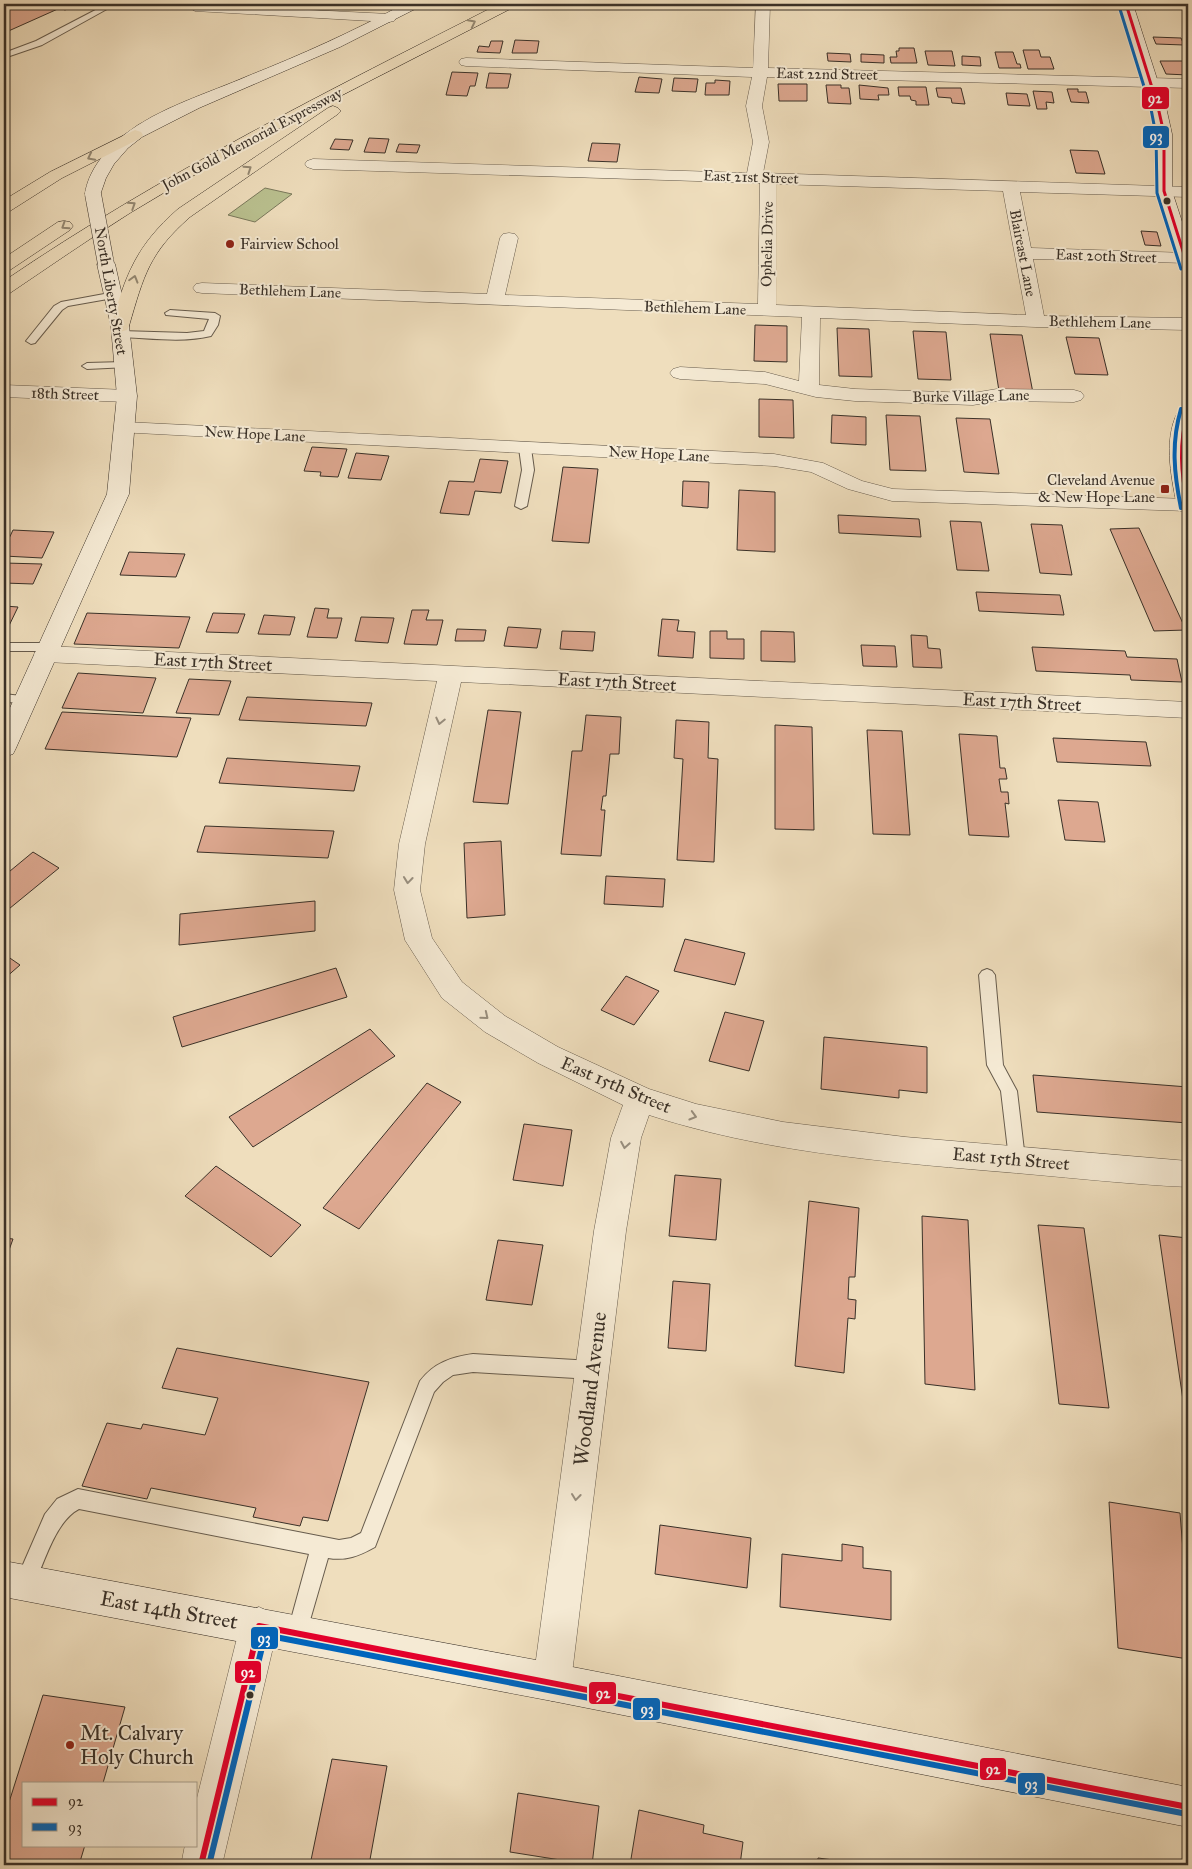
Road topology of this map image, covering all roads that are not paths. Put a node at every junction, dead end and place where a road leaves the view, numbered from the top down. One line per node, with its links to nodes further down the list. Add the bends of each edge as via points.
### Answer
1 (112, 4): 10 (lane, via 39,43)
2 (414, 4): 8 (street)
3 (477, 4): 13 (highway, John Gold Memorial Expressway)
4 (509, 4): 9 (highway, John Gold Memorial Expressway, one-way to 4)
5 (763, 4): 12 (street)
6 (1126, 4): 14 (street)
7 (195, 7): 8 (street)
8 (389, 18): 16 (street, via 334,46 202,101)
9 (436, 41): 29 (highway, John Gold Memorial Expressway, one-way to 9, via 138,201 291,116); 37 (highway, one-way to 9, via 136,270 163,230)
10 (4, 56)
11 (466, 62): 12 (street, East 22nd Street)
12 (760, 72): 14 (street, East 22nd Street); 18 (street, via 754,106 761,142)
13 (328, 79)
14 (1151, 82): 15 (street, East 22nd Street); 20 (street, via 1164,134)
15 (1188, 83)
16 (134, 135): 22 (street, via 110,158 96,183); 23 (highway, one-way to 23, via 56,175)
17 (313, 164): 18 (street, East 21st Street)
18 (761, 177): 19 (street, East 21st Street); 32 (street, Ophelia Drive)
19 (1010, 185): 20 (street, East 21st Street); 25 (street, Blaireast Lane)
20 (1164, 191): 21 (street, East 21st Street); 26 (street)
21 (1188, 192)
22 (101, 196): 27 (highway, one-way to 27); 30 (street, North Liberty Street, bridge, via 106,264)
23 (4, 207)
24 (509, 238): 31 (street)
25 (1024, 254): 26 (street, East 20th Street); 35 (street, Blaireast Lane)
26 (1187, 261)
27 (4, 266)
28 (202, 288): 31 (street, Bethlehem Lane)
29 (4, 289)
30 (115, 295): 37 (street, North Liberty Street); 38 (lane, via 64,304)
31 (495, 300): 32 (street, Bethlehem Lane)
32 (767, 310): 33 (street, Bethlehem Lane)
33 (811, 311): 35 (street, Bethlehem Lane); 42 (street)
34 (170, 313): 37 (lane, via 215,316 207,334 187,336)
35 (1036, 321): 36 (street, Bethlehem Lane)
36 (1188, 324)
37 (121, 330): 39 (street, North Liberty Street)
38 (31, 341)
39 (124, 365): 40 (lane); 44 (street, North Liberty Street)
40 (86, 366)
41 (680, 373): 42 (street, Burke Village Lane, via 765,378)
42 (809, 389): 45 (street, Burke Village Lane, via 855,395 972,399 996,395)
43 (4, 391): 44 (street, 18th Street)
44 (127, 396): 47 (street, North Liberty Street)
45 (1074, 396)
46 (1188, 411): 50 (street, via 1180,441 1181,471)
47 (125, 428): 48 (street, New Hope Lane); 52 (street, North Liberty Street, via 118,494)
48 (525, 448): 49 (lane, via 528,470); 50 (street, New Hope Lane, via 774,460 816,467 855,485 892,495)
49 (521, 506)
50 (1188, 506)
51 (4, 647): 52 (lane)
52 (47, 651): 53 (street, East 17th Street); 55 (street, North Liberty Street)
53 (451, 674): 56 (street, East 17th Street); 60 (street, East 15th Street, one-way to 60, via 412,844 407,890 420,940 452,990 495,1024 548,1055)
54 (4, 698): 55 (lane)
55 (26, 700): 57 (street, North Liberty Street)
56 (1188, 710)
57 (9, 725): 58 (street, North Liberty Street)
58 (4, 748)
59 (987, 975): 61 (lane, via 995,1065 1009,1091)
60 (640, 1099): 61 (street, East 15th Street, one-way to 61, via 696,1117 783,1135); 63 (street, Woodland Avenue, one-way to 63, via 624,1147)
61 (1016, 1160): 62 (street, East 15th Street)
62 (1188, 1174)
63 (592, 1370): 64 (lane, via 473,1363 445,1368 426,1387 368,1540 353,1548 339,1550); 68 (street, Woodland Avenue, one-way to 68)
64 (321, 1546): 65 (lane, via 78,1499 64,1506 52,1520); 67 (lane)
65 (14, 1581): 66 (street, East 14th Street)
66 (259, 1626): 67 (street, East 14th Street); 70 (street)
67 (297, 1634): 68 (street, East 14th Street)
68 (552, 1682): 69 (street, East 14th Street)
69 (1188, 1807)
70 (201, 1865)

